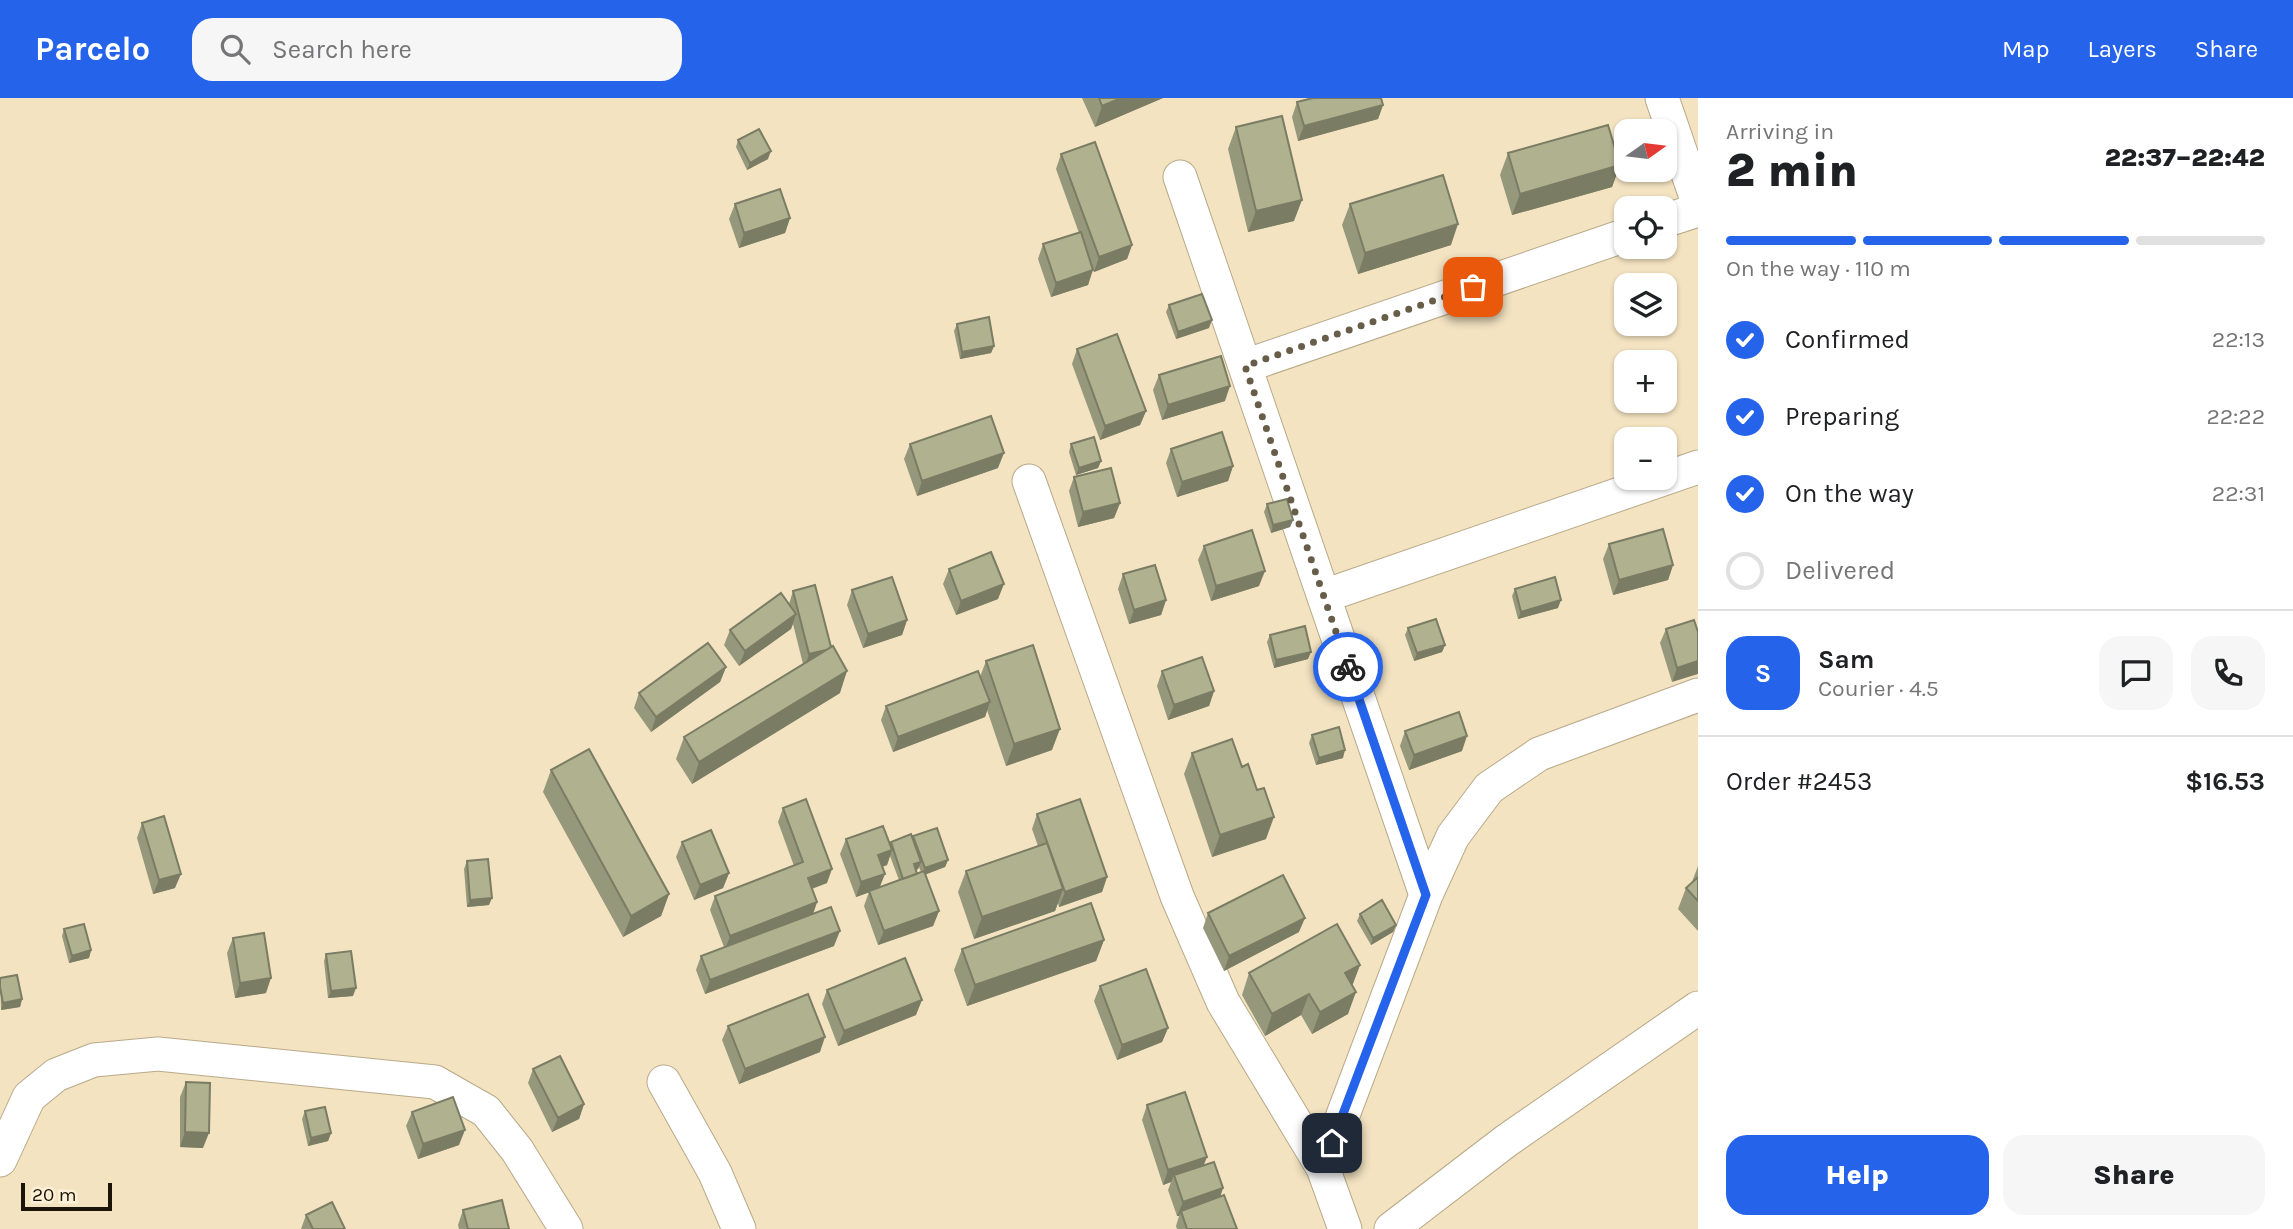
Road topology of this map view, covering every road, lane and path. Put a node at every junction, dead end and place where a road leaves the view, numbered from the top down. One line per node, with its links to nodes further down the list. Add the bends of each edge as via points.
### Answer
1 (1662, 98): 3 (street)
2 (1180, 177): 7 (street)
3 (1698, 203)
4 (1698, 210): 5 (street)
5 (1677, 217)
6 (1614, 238): 7 (street)
7 (1245, 366): 10 (street)
8 (1698, 467): 10 (street)
9 (1028, 481): 16 (street, via 1177,896 1223,1002)
10 (1324, 596): 12 (street)
11 (1698, 695): 12 (street, via 1539,754 1489,788 1453,836)
12 (1426, 895): 16 (street)
13 (1698, 1008): 20 (street, via 1506,1141)
14 (664, 1082): 18 (street, via 715,1173)
15 (0, 1160): 17 (street, via 29,1097 56,1076 94,1060 158,1054 435,1082 486,1111 517,1150)
16 (1323, 1168): 19 (street)
17 (566, 1229)
18 (738, 1229)
19 (1345, 1229)
20 (1391, 1229)

